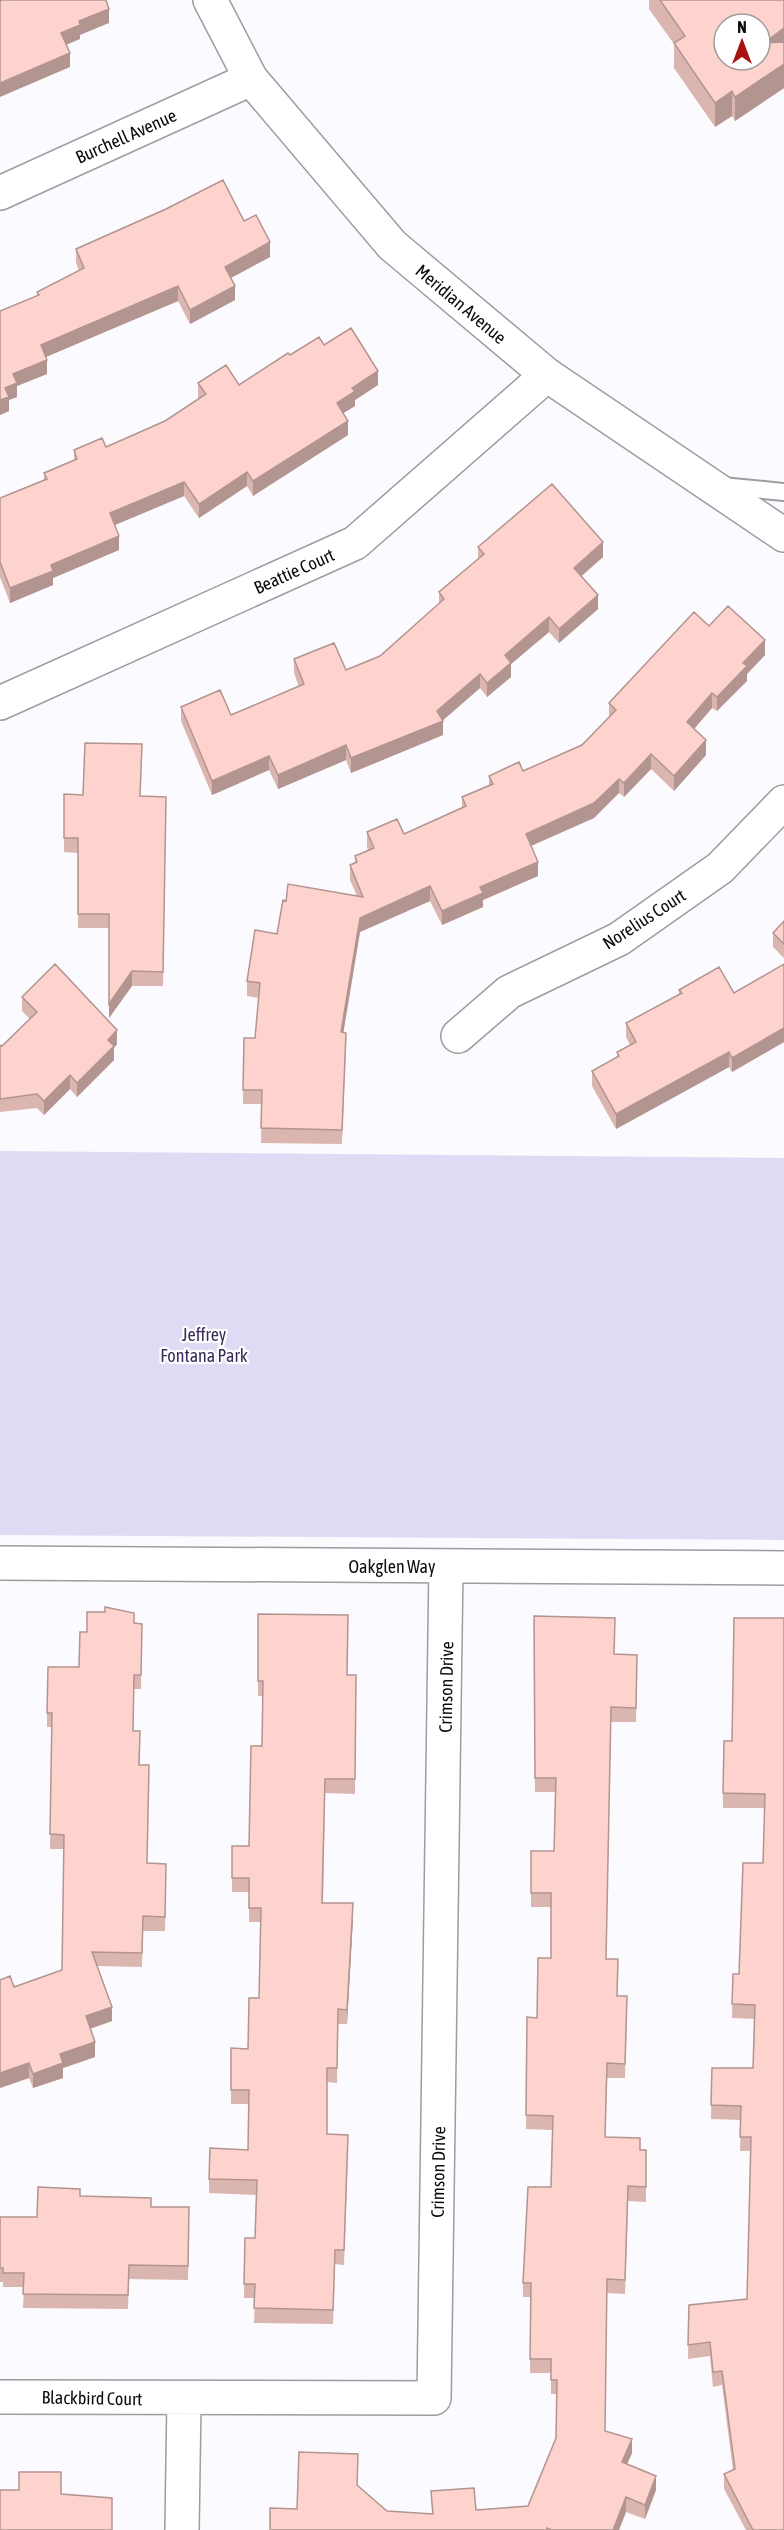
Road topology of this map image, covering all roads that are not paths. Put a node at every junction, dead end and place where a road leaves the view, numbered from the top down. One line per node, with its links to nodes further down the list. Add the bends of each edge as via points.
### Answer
1 (210, 0): 2 (street, Meridian Avenue)
2 (251, 79): 3 (street, Burchell Avenue); 4 (street, Meridian Avenue, via 392,245)
3 (0, 193)
4 (547, 375): 5 (street, Meridian Avenue); 8 (street, Beattie Court, via 355,543)
5 (709, 485): 6 (lane); 7 (street, Meridian Avenue)
6 (784, 492)
7 (784, 535)
8 (0, 703)
9 (784, 802): 10 (street, Norelius Court, via 720,868 619,939 509,992)
10 (458, 1035)
11 (0, 1563): 12 (street, Oakglen Way)
12 (446, 1566): 13 (street, Oakglen Way); 15 (street, Crimson Drive, via 434,2398)
13 (784, 1568)
14 (0, 2397): 15 (street, Blackbird Court)
15 (184, 2399): 16 (street)
16 (183, 2530)

